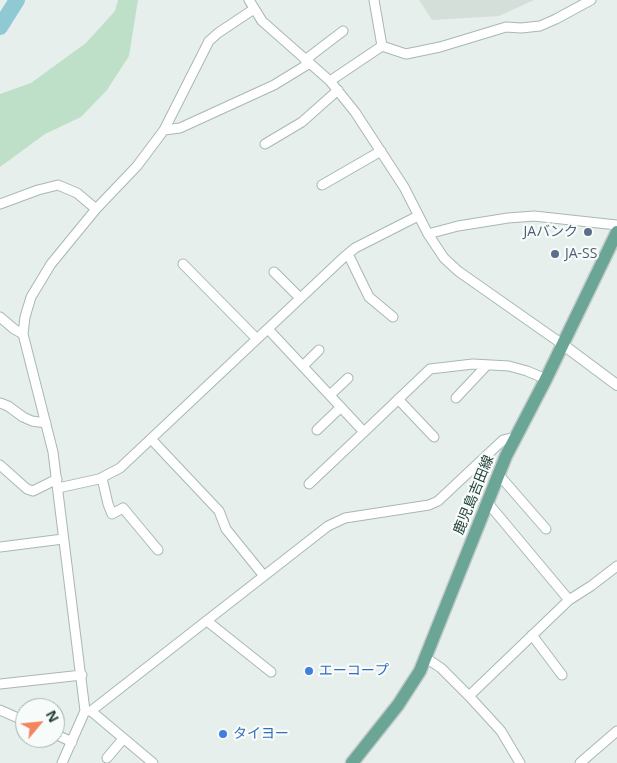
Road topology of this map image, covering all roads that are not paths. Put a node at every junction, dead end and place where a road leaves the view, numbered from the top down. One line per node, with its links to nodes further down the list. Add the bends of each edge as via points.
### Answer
1 (249, 0): 5 (street)
2 (374, 0): 7 (street)
3 (591, 0): 4 (street)
4 (578, 4): 7 (street, via 540,26 506,27 406,54)
5 (254, 9): 8 (street, via 272,32); 11 (street, via 209,41)
6 (343, 31): 8 (street)
7 (382, 46): 9 (street)
8 (307, 61): 9 (street); 11 (street, via 274,85 180,128)
9 (330, 81): 10 (street)
10 (338, 90): 12 (street, via 302,122); 13 (street)
11 (164, 130): 16 (street, via 137,166)
12 (265, 144)
13 (380, 151): 14 (street); 17 (street, via 404,187)
14 (322, 185)
15 (0, 204): 16 (street, via 58,185 77,193)
16 (96, 210): 27 (street, via 52,264 31,298)
17 (418, 216): 18 (street); 20 (street)
18 (428, 234): 19 (street, via 458,226 534,216); 29 (street, via 444,258 458,271)
19 (616, 234): 29 (main road, 鹿児島吉田線)
20 (348, 254): 23 (street); 25 (street, via 369,296)
21 (183, 264): 28 (street)
22 (274, 272): 23 (street)
23 (300, 298): 26 (street)
24 (0, 317): 27 (street)
25 (393, 317)
26 (268, 329): 28 (street); 32 (street)
27 (23, 334): 41 (street)
28 (257, 339): 46 (street)
29 (562, 344): 34 (main road, 鹿児島吉田線); 35 (street)
30 (319, 350): 32 (street)
31 (487, 365): 34 (street, via 509,366); 37 (street); 38 (street, via 430,369)
32 (302, 366): 36 (street)
33 (348, 378): 36 (street)
34 (546, 379): 45 (main road, 鹿児島吉田線)
35 (617, 385)
36 (330, 395): 40 (street)
37 (456, 398)
38 (398, 399): 43 (street); 44 (street)
39 (0, 403): 41 (street, via 32,421)
40 (341, 407): 42 (street); 43 (street)
41 (46, 423): 50 (street)
42 (317, 430)
43 (364, 432): 51 (street)
44 (434, 437)
45 (515, 437): 48 (main road, 鹿児島吉田線); 58 (street, via 503,440 429,506 345,518 328,526)
46 (152, 440): 49 (street, via 120,468); 58 (street, via 219,511 226,529)
47 (0, 465): 50 (street, via 27,489 33,491)
48 (499, 475): 52 (main road, 鹿児島吉田線); 53 (street)
49 (102, 478): 50 (street); 56 (street, via 112,514 124,508)
50 (57, 484): 54 (street)
51 (309, 484)
52 (487, 502): 59 (street); 62 (main road, 鹿児島吉田線)
53 (546, 529)
54 (63, 539): 55 (street); 64 (street)
55 (0, 547)
56 (158, 550)
57 (617, 566): 59 (street)
58 (264, 576): 60 (street)
59 (569, 600): 61 (street)
60 (207, 620): 63 (street); 69 (street)
61 (532, 635): 65 (street); 67 (street)
62 (426, 658): 67 (street); 78 (main road, 鹿児島吉田線, via 398,705)
63 (271, 672)
64 (82, 675): 66 (street); 69 (street)
65 (562, 675)
66 (0, 684)
67 (469, 696): 79 (street, via 501,731)
68 (0, 710): 70 (street)
69 (88, 711): 73 (street); 74 (street)
70 (15, 717)
71 (617, 731): 80 (street)
72 (65, 739): 74 (street)
73 (123, 739): 75 (street); 77 (street)
74 (72, 742): 76 (street)
75 (107, 758)
76 (62, 763)
77 (153, 763)
78 (352, 763)
79 (520, 763)
80 (580, 763)

